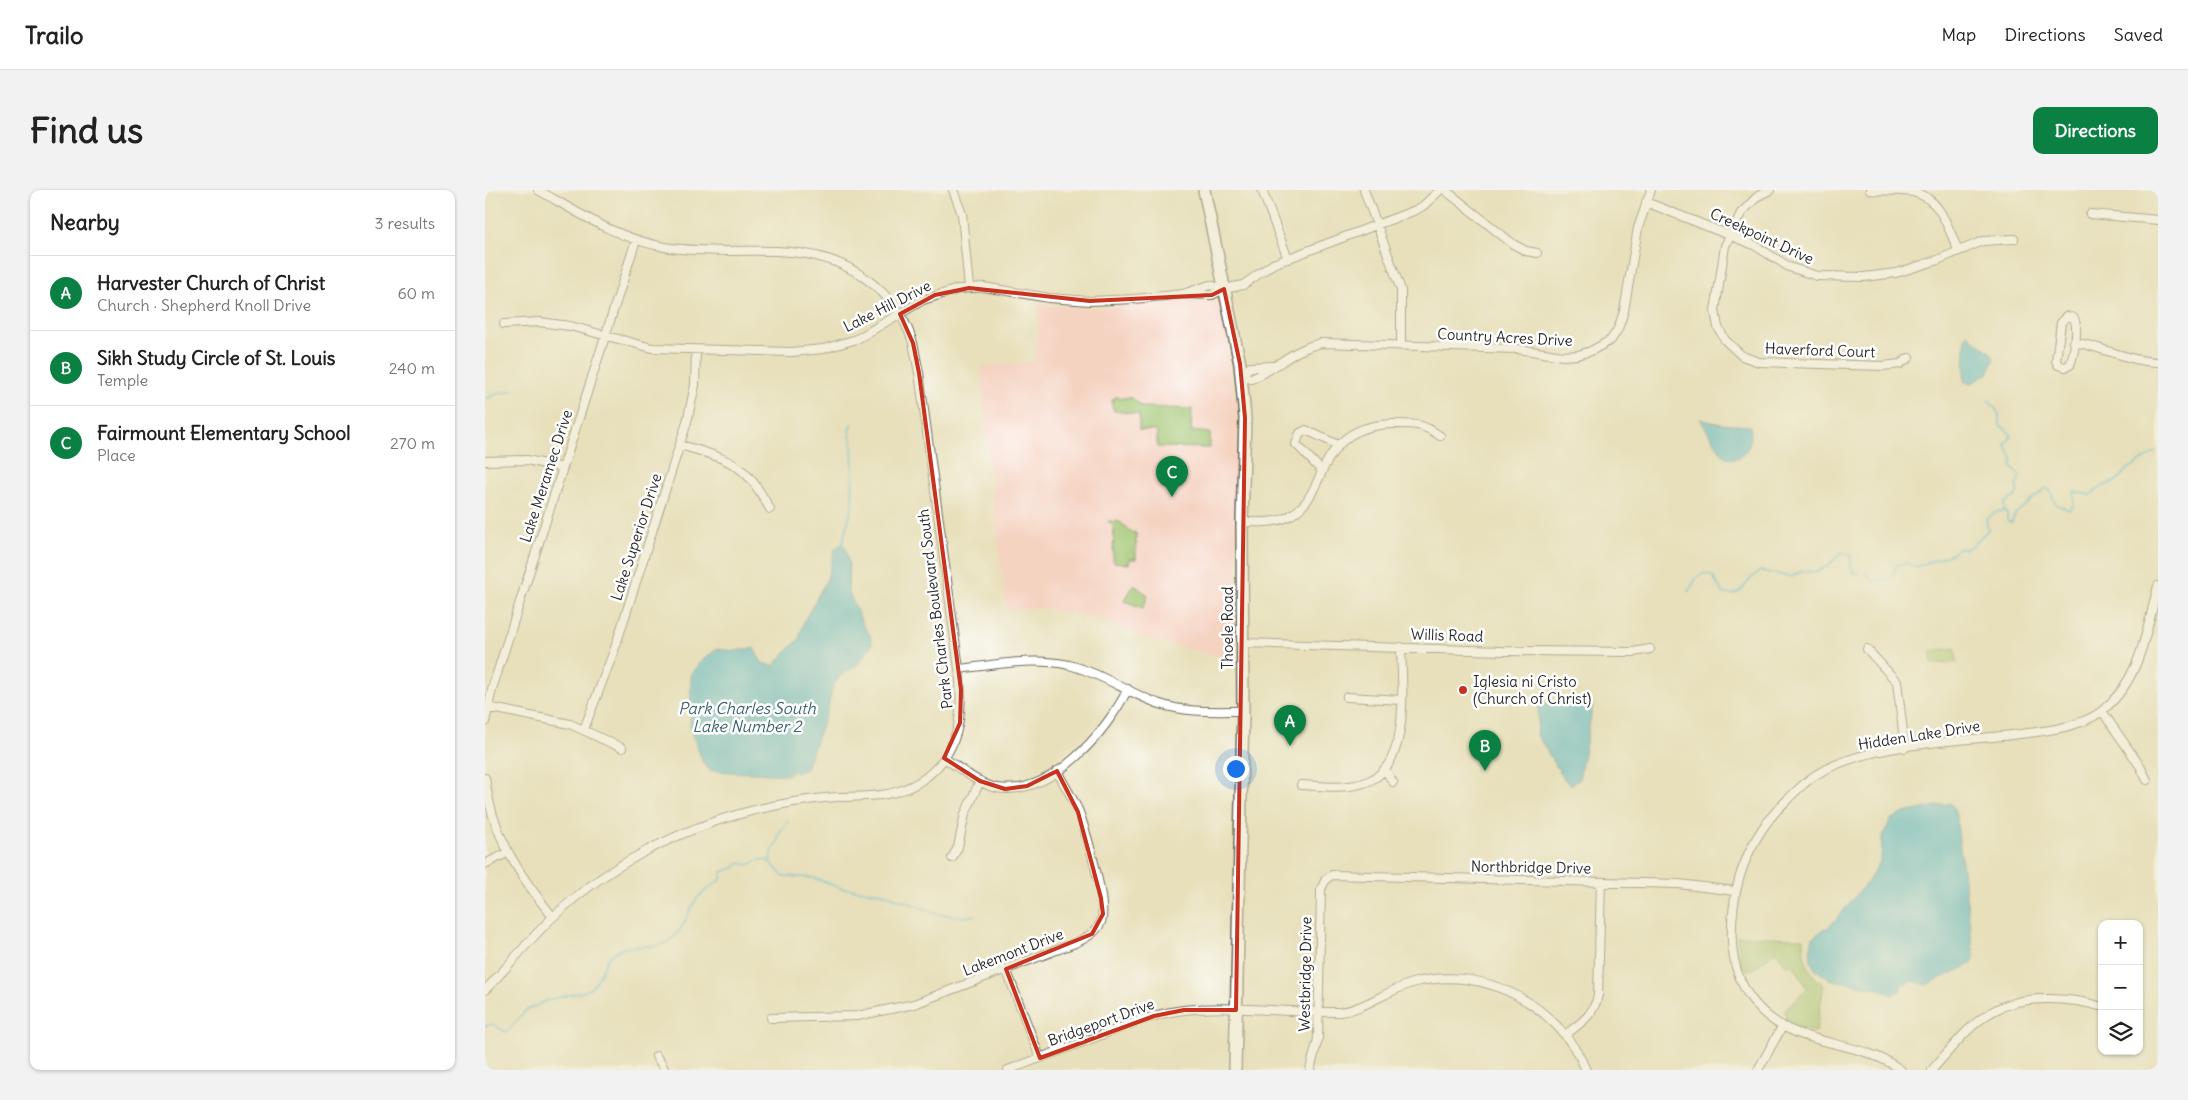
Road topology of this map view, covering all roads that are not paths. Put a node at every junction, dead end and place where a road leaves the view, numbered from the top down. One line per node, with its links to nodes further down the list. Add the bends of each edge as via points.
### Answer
1 (538, 190): 17 (street, Park Charles Boulevard South)
2 (953, 190): 21 (street, via 962,214)
3 (1204, 190): 22 (main road, Thoele Road)
4 (1262, 190): 20 (street)
5 (1364, 190): 14 (street)
6 (1440, 190): 14 (street, Lake Hill Drive, via 1423,206)
7 (1445, 190): 19 (street, via 1513,244)
8 (1651, 190): 11 (street, Country Acres Drive)
9 (1770, 190): 15 (street, Haverford Court, via 1758,196 1741,213)
10 (1870, 190): 18 (street, via 1915,192 1927,198 1937,206)
11 (1646, 202): 15 (street, Creekpoint Drive); 27 (street, Country Acres Drive, via 1635,242 1624,311 1616,333 1603,344 1585,353 1563,356 1527,349)
12 (2090, 214): 13 (street)
13 (2158, 220)
14 (1378, 225): 20 (street, Lake Hill Drive); 27 (street, via 1401,290)
15 (1729, 235): 18 (street, Creekpoint Drive, via 1754,245 1789,267 1817,276 1864,277 1896,273); 29 (street, Haverford Court, via 1723,256 1716,319 1725,340 1742,356 1771,363 1883,366 1899,364)
16 (2014, 239): 18 (street, Creekpoint Drive, via 1983,241)
17 (636, 240): 23 (street, Park Charles Boulevard South, via 668,248 788,252 823,258 866,278); 25 (street, Lake Meramec Drive)
18 (1958, 250)
19 (1537, 253)
20 (1288, 259): 22 (street, Lake Hill Drive, via 1264,269 1243,285)
21 (969, 288): 22 (street, Lake Hill Drive, via 1090,301 1213,295); 23 (street, Lake Hill Drive, via 935,295)
22 (1224, 289): 31 (main road, Thoele Road)
23 (900, 314): 28 (street, Lake Hill Drive, via 857,339 823,349 792,352); 45 (street, Park Charles Boulevard South, via 913,343 919,373)
24 (504, 324): 25 (street, Lake Hill Drive, via 554,324)
25 (606, 336): 28 (street, Lake Hill Drive, via 652,348); 36 (street, Lake Meramec Drive)
26 (2074, 342): 26 (street, via 2076,322 2066,316 2061,323 2056,357 2058,365 2069,365); 30 (street, via 2137,361)
27 (1401, 346): 31 (street, Country Acres Drive, via 1321,343 1305,347 1251,379)
28 (696, 350): 33 (street, Lake Superior Drive, via 692,402)
29 (1909, 358)
30 (2158, 362)
31 (1242, 375): 39 (main road, Thoele Road, via 1245,418)
32 (1439, 436): 34 (street, via 1421,425 1384,424 1354,432)
33 (681, 445): 38 (street, via 737,467 753,481); 53 (street, Lake Superior Drive, via 614,651)
34 (1338, 445): 37 (street); 37 (street, via 1306,430 1295,440)
35 (485, 461): 36 (street, via 527,460)
36 (563, 468): 49 (street, Lake Meramec Drive)
37 (1322, 471): 39 (street, via 1314,492 1292,515 1271,522)
38 (770, 509)
39 (1242, 522): 41 (main road, Thoele Road)
40 (2158, 586): 51 (street, Hidden Lake Drive, via 2138,663 2131,677)
41 (1242, 643): 42 (street, Willis Road); 50 (main road, Thoele Road)
42 (1401, 648): 43 (street, Willis Road, via 1633,652); 48 (street)
43 (1650, 649)
44 (1867, 649): 55 (street, via 1897,682)
45 (959, 669): 46 (street, via 1017,662 1051,662 1085,669); 56 (street, Park Charles Boulevard South, via 961,712 957,734)
46 (1128, 689): 50 (street, via 1172,707); 58 (street, via 1111,719 1092,742)
47 (1347, 697): 48 (street)
48 (1402, 700): 57 (street, via 1398,747)
49 (487, 707): 52 (street, Lake Meramec Drive); 53 (street)
50 (1243, 711): 74 (main road, Thoele Road)
51 (2102, 711): 55 (street, Hidden Lake Drive, via 2071,726); 60 (street)
52 (485, 722)
53 (584, 729): 54 (street)
54 (622, 748)
55 (1905, 748): 69 (street, Hidden Lake Drive, via 1859,756 1829,768 1800,786 1761,830)
56 (944, 758): 61 (street); 70 (street, Park Charles Boulevard South, via 920,782 891,794 778,805 691,830 616,869)
57 (1385, 770): 62 (street); 63 (street, via 1370,781 1350,786)
58 (1057, 771): 61 (street, via 1017,788 995,788); 71 (street, Lakemont Drive, via 1079,812 1103,914 1092,934 1085,939)
59 (485, 778): 64 (street, via 494,822)
60 (2147, 780)
61 (980, 782): 65 (street, via 965,814 958,847)
62 (1393, 782)
63 (1301, 785)
64 (507, 853): 66 (street); 70 (street, via 527,885)
65 (952, 858)
66 (485, 864)
67 (1326, 879): 68 (street, Northbridge Drive, via 1332,876); 75 (street, Westbridge Drive, via 1321,889)
68 (1601, 882): 69 (street, Northbridge Drive, via 1679,884); 78 (street, via 1596,1006 1590,1016)
69 (1735, 891): 77 (street, Hidden Lake Drive, via 1731,952 1736,970 1743,988 1763,1012)
70 (553, 916): 72 (street, Park Charles Boulevard South)
71 (1006, 969): 76 (street, Lakemont Drive, via 914,1004 876,1014); 80 (street)
72 (485, 990)
73 (2098, 1006): 88 (street, via 2077,999 2032,998 1997,1008 1963,1035)
74 (1236, 1010): 75 (street, Bridgeport Drive); 80 (street, Bridgeport Drive, via 1184,1010 1154,1016); 83 (main road, Thoele Road)
75 (1319, 1011): 78 (street, Bridgeport Drive, via 1350,1010 1393,989 1416,982 1462,978 1511,992 1553,1020); 84 (street, Westbridge Drive, via 1318,1039)
76 (771, 1018)
77 (1783, 1027): 86 (street); 87 (street, Hidden Lake Drive, via 1866,1051)
78 (1565, 1035): 85 (street, Bridgeport Drive)
79 (656, 1056): 81 (street)
80 (1039, 1058): 82 (street, Bridgeport Drive)
81 (665, 1070)
82 (1008, 1070)
83 (1235, 1070)
84 (1310, 1070)
85 (1586, 1070)
86 (1758, 1070)
87 (1901, 1070)
88 (1933, 1070)

